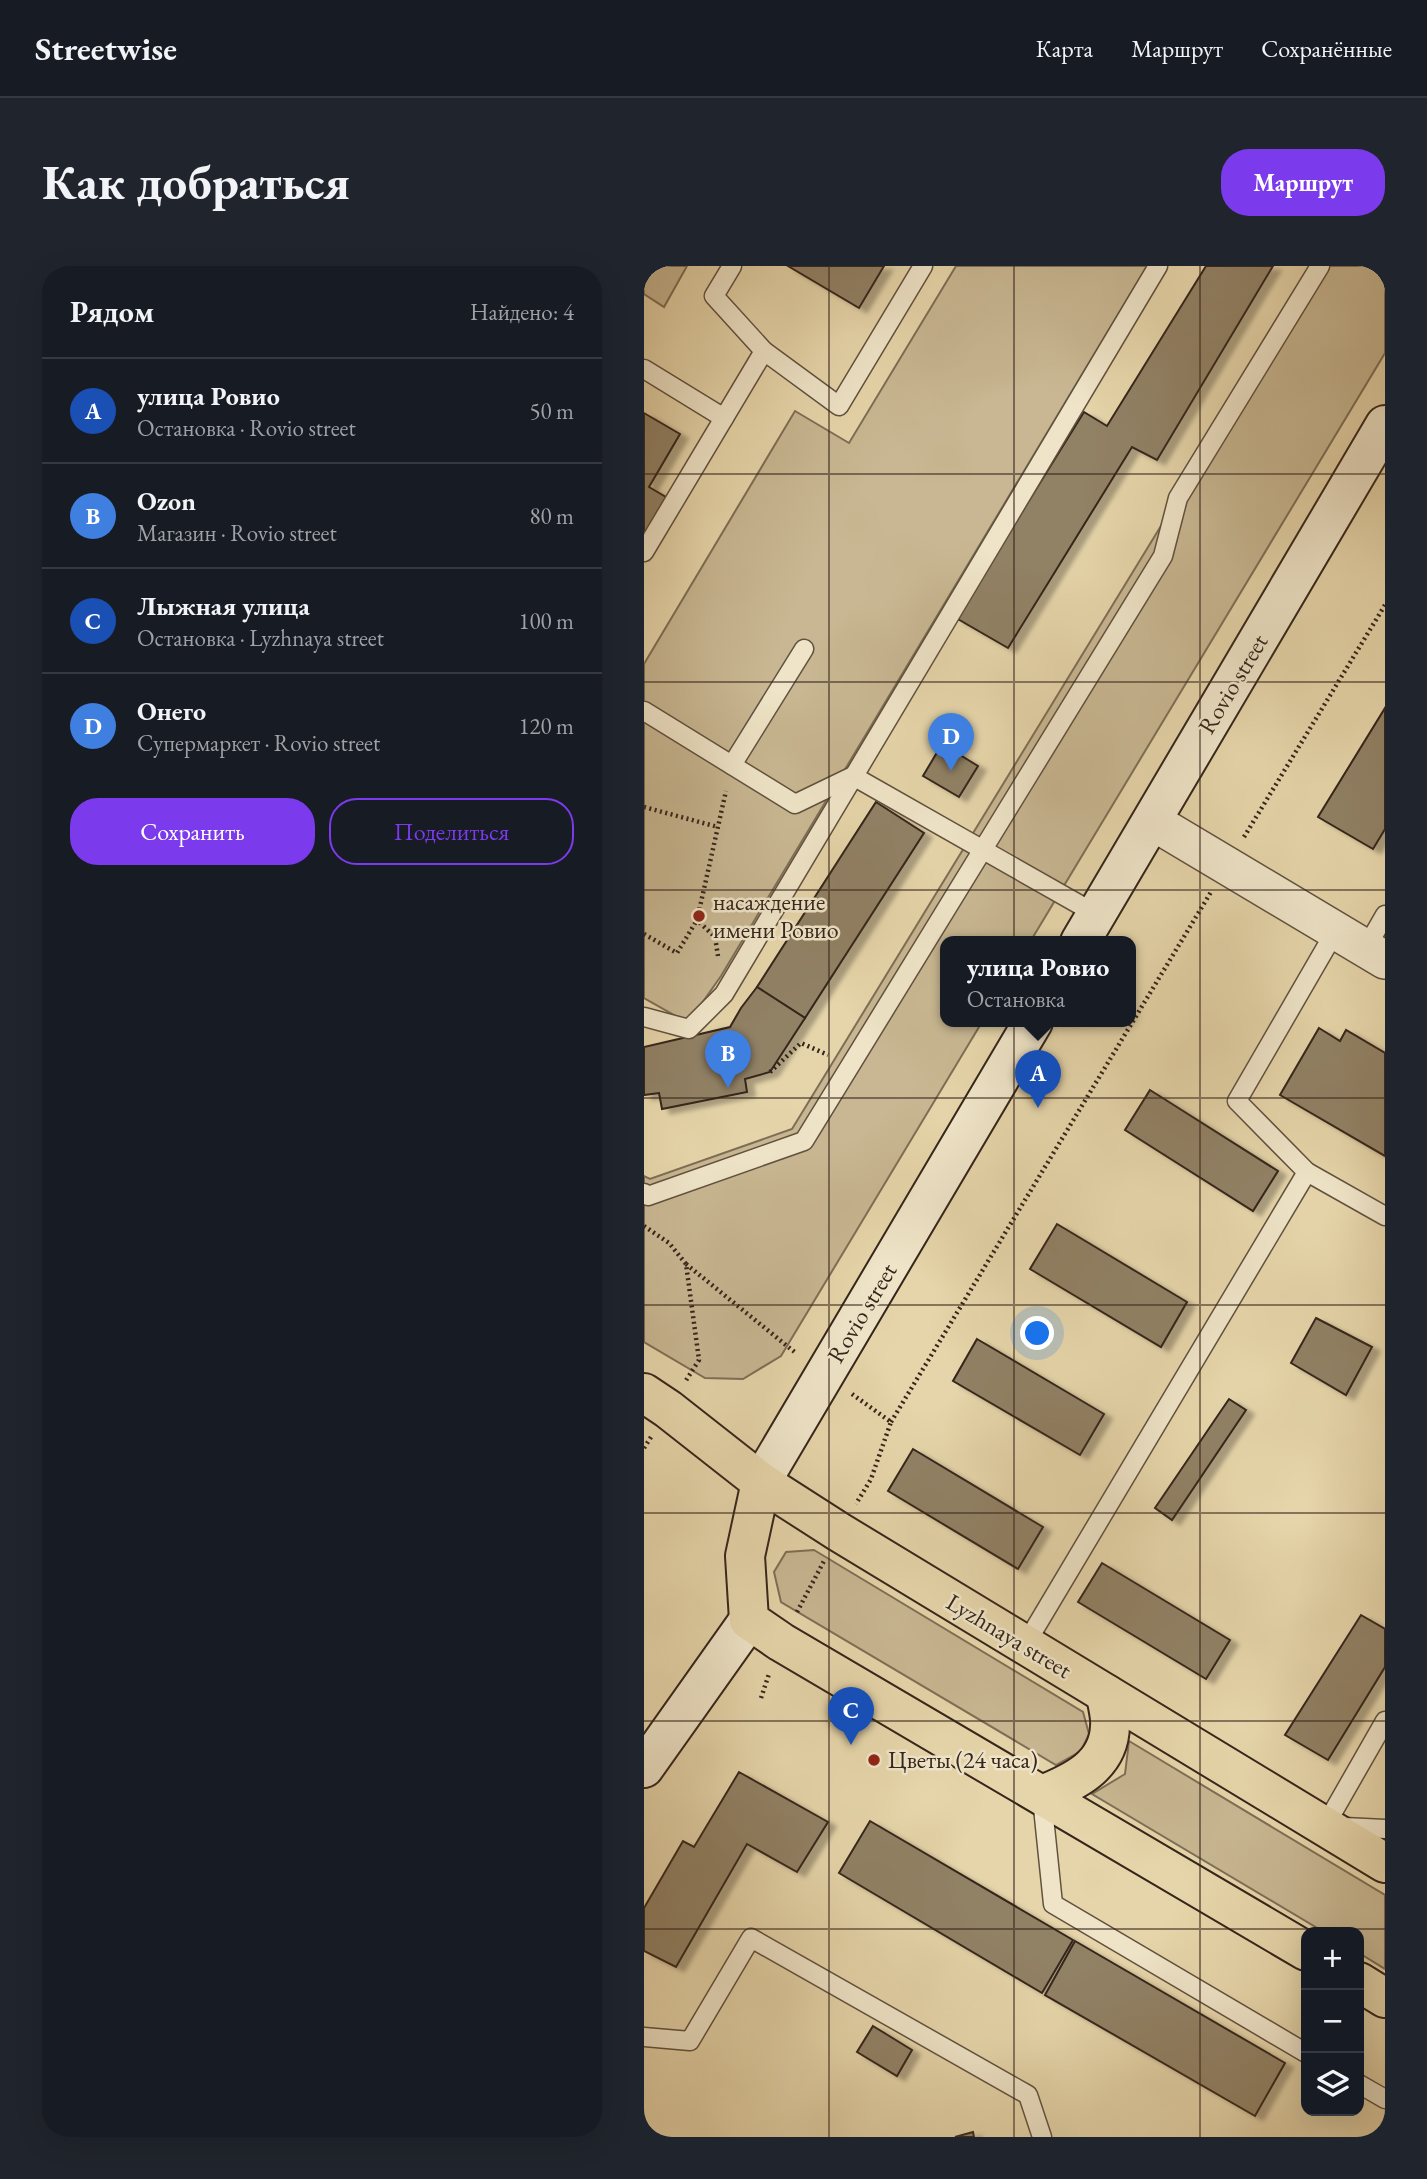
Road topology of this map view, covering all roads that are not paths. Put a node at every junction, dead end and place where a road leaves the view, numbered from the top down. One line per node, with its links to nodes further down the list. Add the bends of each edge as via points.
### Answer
1 (732, 266): 5 (lane, via 714,296)
2 (923, 266): 5 (lane, via 839,406)
3 (1158, 266): 13 (lane)
4 (1321, 266): 15 (lane, via 1178,498 1163,556)
5 (764, 351): 7 (lane)
6 (644, 369): 7 (lane)
7 (724, 418): 9 (lane)
8 (1385, 425): 14 (main road, Rovio street)
9 (644, 552)
10 (803, 649): 12 (lane)
11 (644, 711): 12 (lane)
12 (732, 765): 13 (lane, via 795,804)
13 (853, 776): 15 (lane); 19 (lane, via 724,994 689,1029)
14 (1152, 821): 17 (main road, Rovio street); 18 (street)
15 (983, 849): 17 (lane); 22 (lane, via 804,1141)
16 (1385, 915): 18 (lane)
17 (1088, 928)
18 (1362, 946): 21 (lane, via 1237,1101)
19 (644, 1017)
20 (1030, 1027): 25 (main road, Rovio street)
21 (1307, 1172): 23 (lane); 27 (lane)
22 (644, 1194)
23 (1385, 1216)
24 (656, 1401): 25 (main road, Lyzhnaya street)
25 (761, 1482): 26 (main road, Rovio street, via 745,1556); 27 (main road, Lyzhnaya street)
26 (749, 1620): 30 (main road); 31 (main road)
27 (1025, 1645): 28 (main road, Lyzhnaya street)
28 (1106, 1694): 31 (main road, via 1111,1727 1102,1757 1075,1782); 32 (main road, Lyzhnaya street)
29 (1385, 1721): 32 (lane)
30 (644, 1768)
31 (1042, 1795): 35 (main road); 39 (lane, via 1054,1903)
32 (1325, 1826): 33 (lane); 34 (main road, Lyzhnaya street)
33 (1385, 1829)
34 (1385, 1863)
35 (1301, 1948)
36 (1364, 1986): 37 (main road)
37 (1385, 1998)
38 (644, 2037): 42 (lane, via 690,2041 751,1938 1028,2095)
39 (1301, 2050)
40 (1364, 2087): 41 (lane)
41 (1385, 2099)
42 (1042, 2137)

